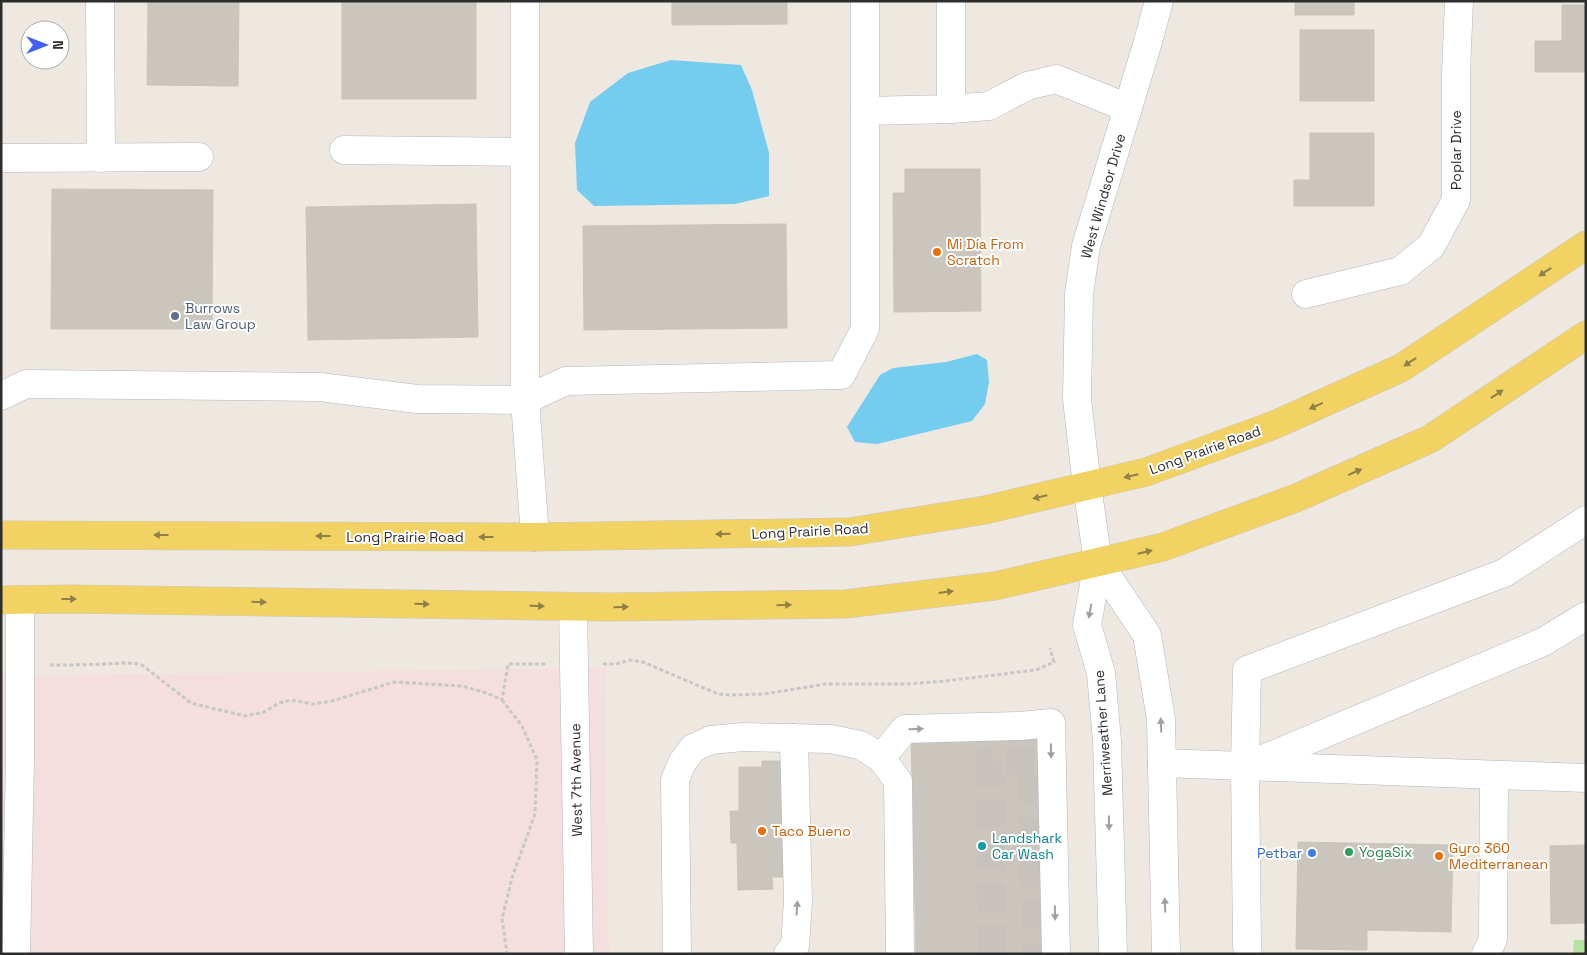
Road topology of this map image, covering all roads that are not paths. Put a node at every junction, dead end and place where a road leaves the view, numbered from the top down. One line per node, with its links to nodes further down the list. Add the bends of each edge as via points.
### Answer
1 (100, 1): 14 (street)
2 (525, 1): 11 (street)
3 (865, 1): 9 (street)
4 (951, 1): 8 (street)
5 (1158, 1): 7 (street, West Windsor Drive)
6 (1459, 1): 16 (street, Poplar Drive, via 1456,200 1431,246 1400,272)
7 (1128, 108): 8 (street, via 1056,79 1027,86 989,106); 20 (street, West Windsor Drive, via 1086,246 1079,294 1077,399)
8 (951, 109): 9 (street)
9 (865, 110): 19 (street, via 865,329 841,375 566,381)
10 (344, 150): 11 (street)
11 (525, 152): 19 (street)
12 (199, 157): 14 (street)
13 (1, 158): 14 (street)
14 (101, 158)
15 (1586, 245): 20 (main road, Long Prairie Road, one-way to 20, via 1401,368 1274,425 1146,472)
16 (1306, 294)
17 (1586, 335): 24 (main road, one-way to 17, via 1163,548 1278,505 1430,439)
18 (1, 396): 19 (street, via 26,384 36,384 320,387 417,399)
19 (525, 400): 23 (street)
20 (1087, 486): 23 (main road, Long Prairie Road, one-way to 23, via 984,510 850,532); 24 (street, West Windsor Drive)
21 (1586, 520): 31 (street, via 1504,573 1247,670)
22 (1, 535): 23 (main road, Long Prairie Road, one-way to 22)
23 (534, 538)
24 (1098, 562): 26 (main road, one-way to 24, via 845,604 995,586); 30 (street, one-way to 24, via 1161,719 1147,636); 40 (street, Merriweather Lane, one-way to 40, via 1087,625 1101,673 1107,740)
25 (11, 600): 26 (main road, one-way to 26); 34 (street, via 20,759)
26 (573, 607): 35 (street, West 7th Avenue)
27 (1586, 616): 31 (street, via 1543,642)
28 (794, 738): 29 (street, via 831,739 860,745); 36 (street, via 711,740 693,748 682,763 675,780); 37 (street, one-way to 28, via 796,946 798,901)
29 (881, 758): 38 (street, via 898,781); 39 (street, one-way to 39, via 905,729 1051,723)
30 (1162, 763): 31 (street); 41 (street, one-way to 30)
31 (1245, 766): 32 (street); 42 (street)
32 (1494, 775): 33 (street); 43 (street, via 1494,939)
33 (1586, 778)
34 (16, 954)
35 (578, 954)
36 (677, 954)
37 (788, 954)
38 (900, 954)
39 (1056, 954)
40 (1113, 954)
41 (1166, 954)
42 (1248, 954)
43 (1486, 954)

